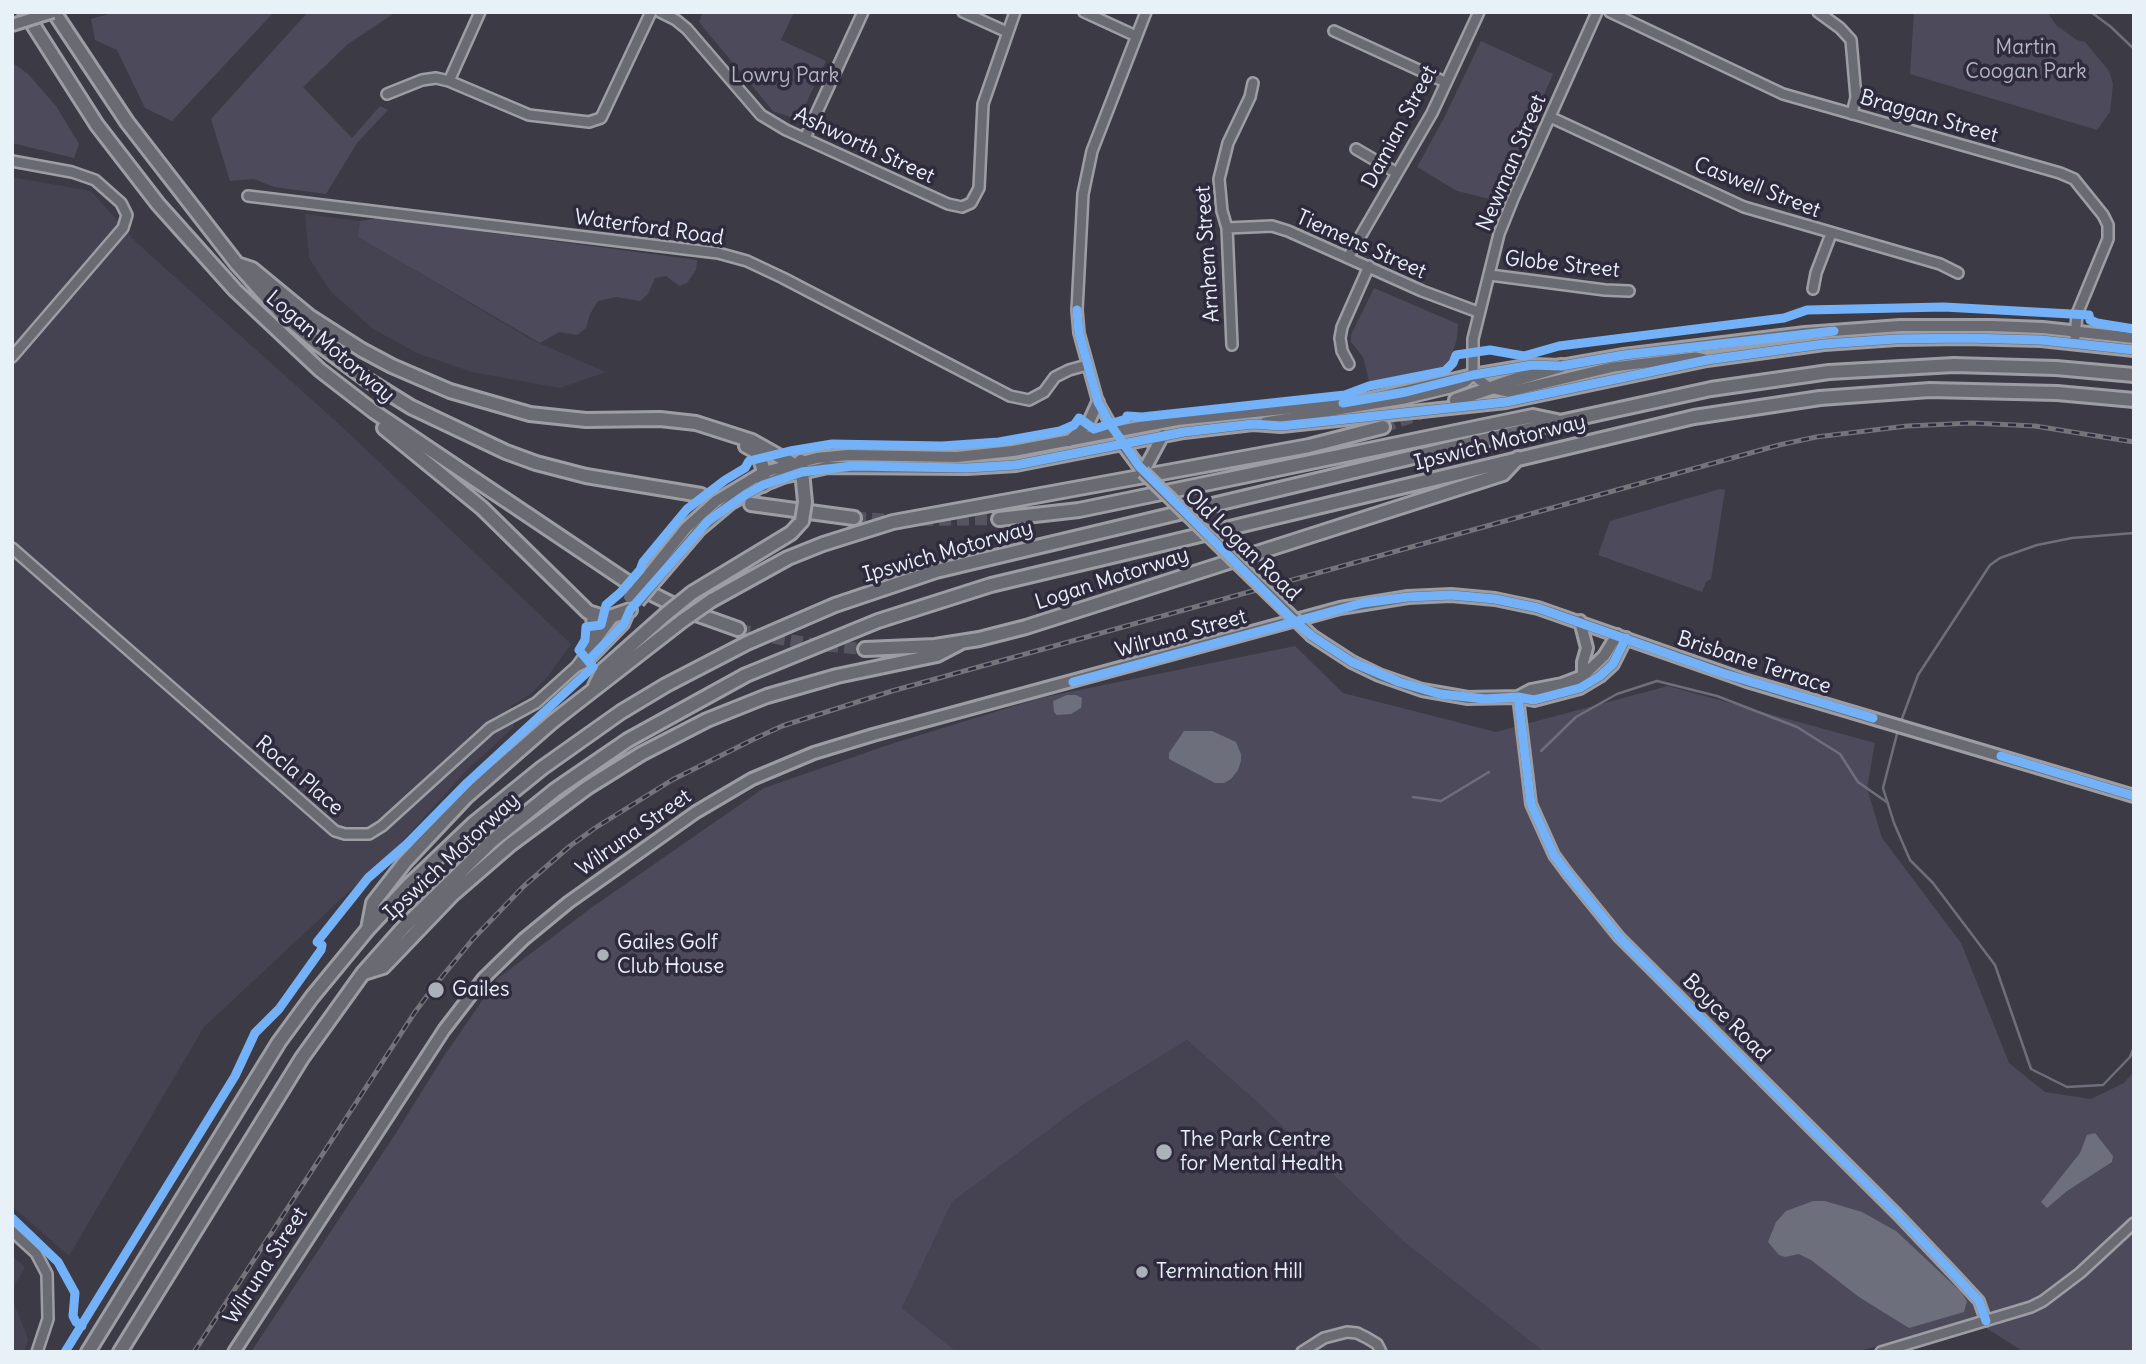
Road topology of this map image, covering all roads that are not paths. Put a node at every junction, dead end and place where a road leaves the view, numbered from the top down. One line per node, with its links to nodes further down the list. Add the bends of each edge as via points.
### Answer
1 (25, 12): 57 (highway, Logan Motorway, via 105,136 181,231 286,339)
2 (53, 12): 16 (main road, bridge); 20 (highway, Logan Motorway)
3 (61, 12): 20 (highway)
4 (480, 12): 21 (street)
5 (651, 12): 21 (street, via 601,118 589,122 529,115)
6 (660, 12): 27 (street, Ashworth Street, via 687,29 761,115)
7 (863, 12): 27 (street)
8 (963, 12): 18 (street)
9 (1015, 12): 18 (street)
10 (1084, 12): 19 (street)
11 (1146, 12): 19 (street, Old Logan Road)
12 (1479, 12): 22 (street, Damian Street)
13 (1597, 12): 26 (street, Newman Street)
14 (1610, 12): 25 (street, Braggan Street, via 1783,94)
15 (1818, 12): 25 (street, via 1851,40)
16 (12, 25)
17 (1334, 31): 22 (street)
18 (1007, 32): 27 (street, Ashworth Street, via 983,104 979,188 971,203 962,207 948,204)
19 (1136, 36): 49 (street, Old Logan Road, via 1092,151 1083,194 1077,310)
20 (81, 51): 35 (highway, Logan Motorway, via 127,122)
21 (449, 80): 24 (street, via 422,80)
22 (1446, 82): 30 (street, Damian Street)
23 (1253, 83): 32 (street, Arnhem Street, via 1221,163)
24 (387, 94)
25 (1853, 114): 42 (street, Braggan Street, via 2074,179 2108,225 2108,239 2077,314)
26 (1550, 117): 33 (street, Caswell Street, via 1744,207); 38 (street, Newman Street, via 1499,234)
27 (805, 138)
28 (1356, 149): 30 (street)
29 (12, 161): 46 (street, via 95,180 121,203 127,215 123,228)
30 (1397, 173): 34 (street, Damian Street)
31 (248, 196): 49 (street, Waterford Road, via 729,256 783,278 1010,396 1029,400 1044,392 1055,377)
32 (1227, 228): 34 (street, Tiemens Street, via 1272,226); 44 (street, Arnhem Street)
33 (1831, 234): 37 (street, Caswell Street); 39 (street)
34 (1349, 257): 36 (street, Tiemens Street)
35 (237, 264): 62 (highway, via 252,268 309,316 362,351 450,391 530,414 586,420 679,420); 70 (highway, Logan Motorway, via 281,313 317,343 434,420 548,466)
36 (1368, 266): 41 (street, Tiemens Street); 48 (street, via 1342,327 1342,351)
37 (1958, 273)
38 (1490, 275): 40 (street, Globe Street); 41 (street, Newman Street)
39 (1813, 289)
40 (1629, 290)
41 (1478, 312): 51 (street, Newman Street)
42 (2075, 337): 43 (main road); 45 (main road); 47 (main road, via 1896,339); 50 (main road, via 1970,326 1851,329)
43 (2134, 338)
44 (1233, 345)
45 (2134, 350)
46 (12, 357)
47 (1707, 360): 53 (street, via 1695,357 1626,365 1508,392); 59 (main road, via 1487,405 1270,427)
48 (1349, 363)
49 (1087, 365): 56 (street, Old Logan Road)
50 (1561, 366): 51 (main road, via 1532,365); 53 (highway)
51 (1473, 375): 53 (street); 59 (street, via 1458,385 1404,399); 61 (main road, via 1361,401 1177,420)
52 (2134, 375): 58 (highway, Ipswich Motorway, via 2014,366 1876,368 1753,382)
53 (1490, 388): 54 (highway)
54 (1457, 400)
55 (2134, 400): 66 (highway, Ipswich Motorway, via 1974,390 1820,398 1694,417)
56 (1098, 402): 61 (street, Old Logan Road); 64 (main road, via 1088,424)
57 (373, 411): 76 (highway, via 377,423 482,508); 79 (highway, Logan Motorway, via 633,585)
58 (1560, 422): 73 (highway, via 1533,416 1091,508); 89 (highway, Ipswich Motorway, via 936,571 791,622 666,685 551,761 472,824)
59 (1253, 424): 63 (main road)
60 (1383, 427): 86 (highway, bridge, via 1309,446 893,522 823,544 712,600)
61 (1115, 432): 64 (main road); 65 (main road, Old Logan Road)
62 (736, 435): 67 (highway); 69 (highway, via 758,455)
63 (1163, 435): 65 (main road); 68 (main road)
64 (1069, 441): 67 (main road, via 967,456 848,455)
65 (1122, 444): 67 (main road, via 998,467); 68 (main road, Old Logan Road)
66 (1518, 458): 82 (highway, Logan Motorway, via 1503,474 1026,627); 90 (highway, Ipswich Motorway, via 991,584 878,621 746,675 628,740 535,805 440,889)
67 (798, 465): 69 (main road); 86 (highway, bridge, via 805,502 802,521 792,533 692,593 603,670)
68 (1142, 468): 87 (main road, Old Logan Road, bridge, via 1312,636 1352,662 1422,690 1468,698)
69 (764, 479): 75 (main road, bridge, via 708,522)
70 (701, 495)
71 (751, 504): 72 (highway)
72 (854, 518)
73 (999, 519)
74 (12, 548): 84 (street, Rocla Place, via 335,831 345,834 369,834 382,827 490,728 536,703)
75 (632, 603): 77 (highway); 84 (street, Rocla Place, via 624,624 588,661)
76 (593, 615): 77 (highway); 81 (highway)
77 (613, 617): 81 (street, Rocla Place)
78 (1580, 621): 80 (main road, Wilruna Street); 85 (main road, via 1587,648); 97 (main road, Wilruna Street, via 1538,608 1472,597 1408,597 1363,603 873,735 752,779 696,812 569,902 484,978 444,1030)
79 (738, 629)
80 (1621, 636): 85 (main road, Old Logan Road); 87 (main road, Old Logan Road, via 1612,664 1590,682 1545,698); 88 (main road, Brisbane Terrace, via 1748,681)
81 (595, 642): 84 (street, Rocla Place)
82 (960, 643): 83 (highway, Logan Motorway); 90 (highway, via 937,655 768,696 707,720 641,754 511,844 452,895 383,967)
83 (865, 649)
84 (576, 667)
85 (1583, 676): 87 (main road, Old Logan Road)
86 (593, 690): 89 (highway, via 492,774 435,829 373,902)
87 (1518, 697): 93 (street, Boyce Road, via 1531,804 1561,864 1619,937 1897,1213 1979,1301)
88 (2134, 796)
89 (368, 929): 95 (highway, Ipswich Motorway, via 279,1042)
90 (363, 973): 96 (highway, Ipswich Motorway, via 288,1081)
91 (2134, 1223): 93 (street, via 2043,1301)
92 (12, 1231): 94 (street, via 36,1253 47,1274 48,1319)
93 (1986, 1321): 100 (street)
94 (37, 1352)
95 (88, 1352)
96 (120, 1352)
97 (234, 1352)
98 (1302, 1352): 99 (street, via 1324,1338 1347,1332 1367,1338)
99 (1381, 1352)
100 (1881, 1352)

